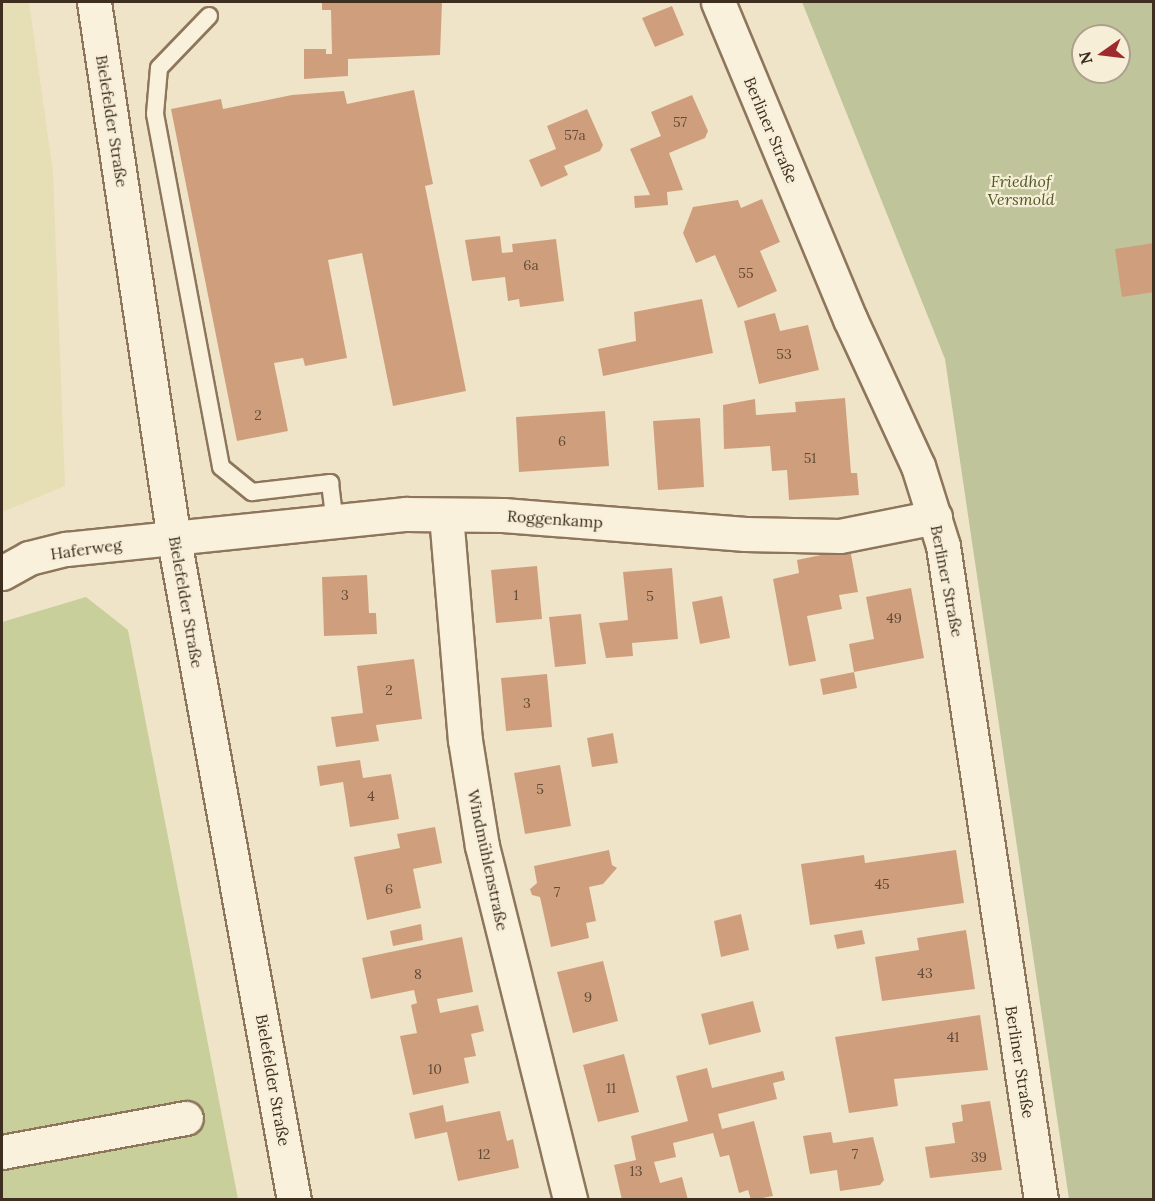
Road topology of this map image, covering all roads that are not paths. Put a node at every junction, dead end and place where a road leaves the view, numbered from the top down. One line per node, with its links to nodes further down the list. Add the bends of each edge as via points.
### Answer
1 (93, 2): 7 (street, Bielefelder Straße)
2 (718, 2): 5 (street, Berliner Straße, via 850,319 918,466)
3 (209, 16): 6 (lane, via 159,68 155,114 221,467 252,492 330,483)
4 (446, 514): 5 (street, Roggenkamp, via 745,534 840,536); 6 (street, Roggenkamp); 12 (street, Windmühlenstraße, via 465,740 482,846)
5 (934, 517): 13 (street, Berliner Straße, via 965,678)
6 (335, 522): 7 (street, Roggenkamp)
7 (174, 540): 8 (street, Haferweg, via 66,549 29,558); 11 (street, Bielefelder Straße)
8 (2, 573)
9 (186, 1118): 10 (street)
10 (2, 1152)
11 (294, 1200)
12 (570, 1200)
13 (1041, 1200)

